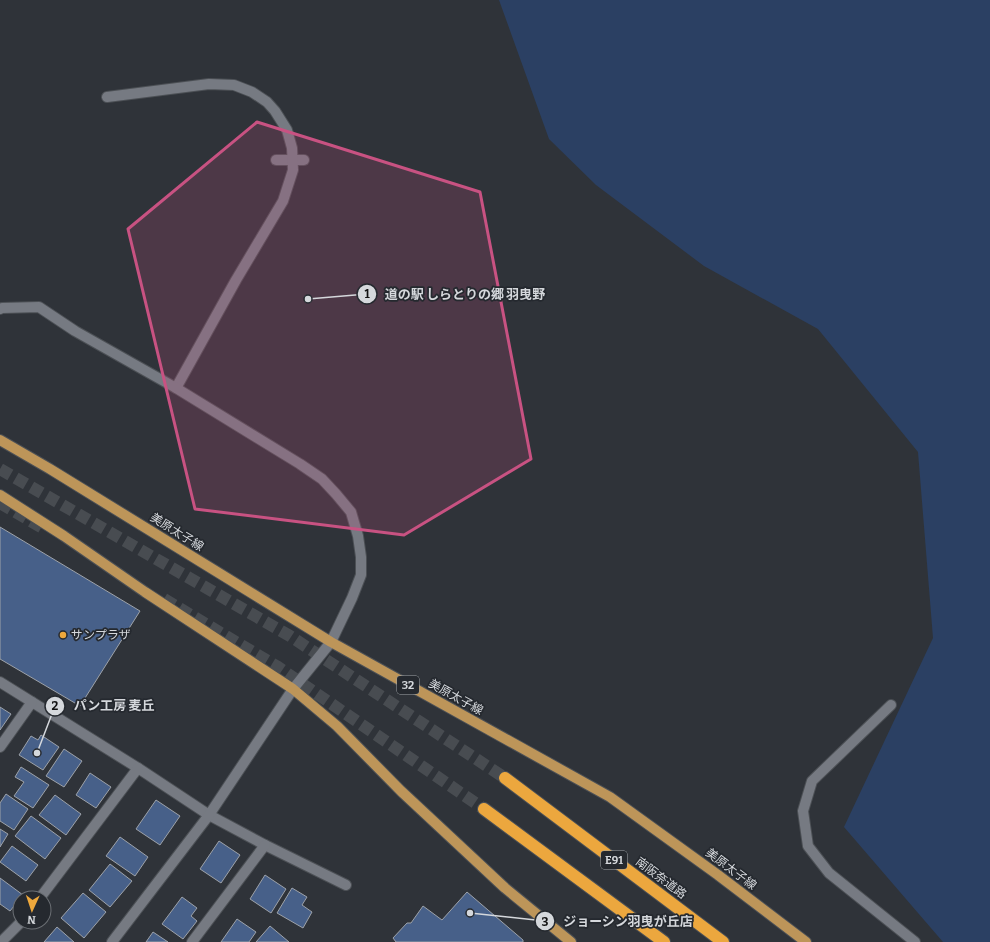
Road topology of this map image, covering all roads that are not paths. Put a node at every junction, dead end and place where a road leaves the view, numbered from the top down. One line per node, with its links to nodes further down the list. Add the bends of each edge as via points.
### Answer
1 (107, 97): 3 (street, via 201,84 234,85 252,92 275,111 287,130)
2 (276, 160): 3 (street)
3 (292, 160): 4 (street); 6 (street, via 293,170 284,201 236,280)
4 (304, 160)
5 (0, 309): 6 (street, via 39,307 75,332)
6 (176, 388): 9 (street, via 322,479 351,512 358,536 360,574 352,598)
7 (0, 440): 9 (main road, 美原太子線 / 32)
8 (0, 495): 11 (main road)
9 (331, 642): 11 (street); 30 (main road, 美原太子線 / 32, via 610,797)
10 (0, 682): 12 (street)
11 (293, 689): 18 (street); 27 (main road, via 337,726 401,791 505,888)
12 (32, 702): 14 (street); 15 (street)
13 (891, 705): 23 (street, via 812,781 803,811 808,846 829,873)
14 (0, 747)
15 (138, 768): 18 (street); 21 (street)
16 (505, 778): 29 (highway, 南阪奈道路 / E91)
17 (484, 809): 28 (highway)
18 (208, 815): 19 (street); 25 (street)
19 (265, 845): 20 (street); 26 (street)
20 (346, 885)
21 (46, 890)
22 (13, 930): 24 (street)
23 (909, 941)
24 (1, 942)
25 (112, 942)
26 (192, 942)
27 (571, 942)
28 (664, 942)
29 (723, 942)
30 (806, 942)

